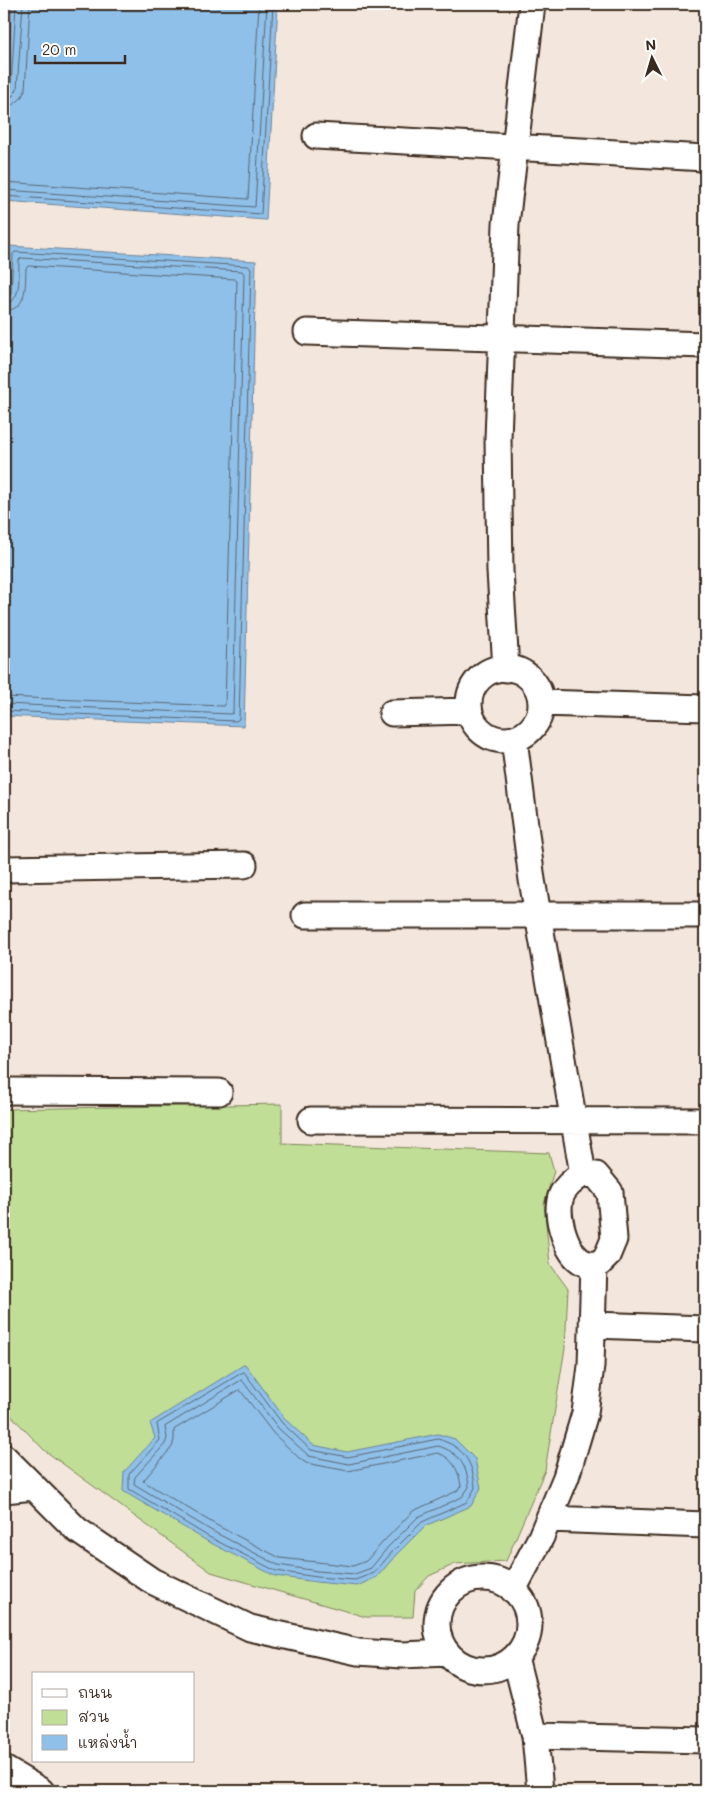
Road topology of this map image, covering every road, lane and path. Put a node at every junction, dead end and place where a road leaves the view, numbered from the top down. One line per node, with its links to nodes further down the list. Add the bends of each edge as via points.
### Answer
1 (532, 4): 3 (street)
2 (316, 136): 3 (street)
3 (515, 147): 4 (street); 6 (street, via 506,224)
4 (705, 158)
5 (307, 332): 6 (street)
6 (502, 338): 7 (street); 8 (street, via 498,439 500,572)
7 (705, 345)
8 (506, 669): 9 (street, via 524,673 533,681); 11 (street, via 489,672 479,679 469,700)
9 (541, 703): 10 (street); 13 (street, via 540,716 534,726 525,735)
10 (705, 708)
11 (469, 711): 12 (street); 13 (street, via 481,731 490,737)
12 (392, 713)
13 (514, 739): 17 (street)
14 (244, 865): 15 (street)
15 (4, 869)
16 (305, 915): 17 (street)
17 (538, 915): 18 (street); 22 (street)
18 (705, 915)
19 (4, 1091): 20 (street)
20 (219, 1092)
21 (311, 1120): 22 (street)
22 (573, 1120): 23 (street); 24 (street)
23 (705, 1120)
24 (582, 1174): 25 (street, via 573,1180 560,1198 560,1225 570,1250 586,1264); 25 (street, via 596,1175 610,1192 614,1239 607,1256 599,1264)
25 (594, 1264): 26 (street)
26 (593, 1325): 27 (street); 31 (street, via 592,1366 585,1413 566,1477)
27 (705, 1329)
28 (4, 1457): 29 (street)
29 (34, 1487): 30 (street); 34 (street, via 77,1530 152,1581 250,1628 358,1652)
30 (4, 1490)
31 (549, 1519): 32 (street); 33 (street)
32 (705, 1524)
33 (513, 1590): 34 (street, via 486,1578 457,1586 446,1596 436,1625); 35 (street, via 523,1602 529,1630)
34 (446, 1653): 35 (street, via 458,1663 480,1670 502,1666)
35 (515, 1657): 36 (street)
36 (535, 1736): 37 (street); 40 (street)
37 (705, 1740)
38 (4, 1769): 39 (street)
39 (41, 1791)
40 (540, 1791)

